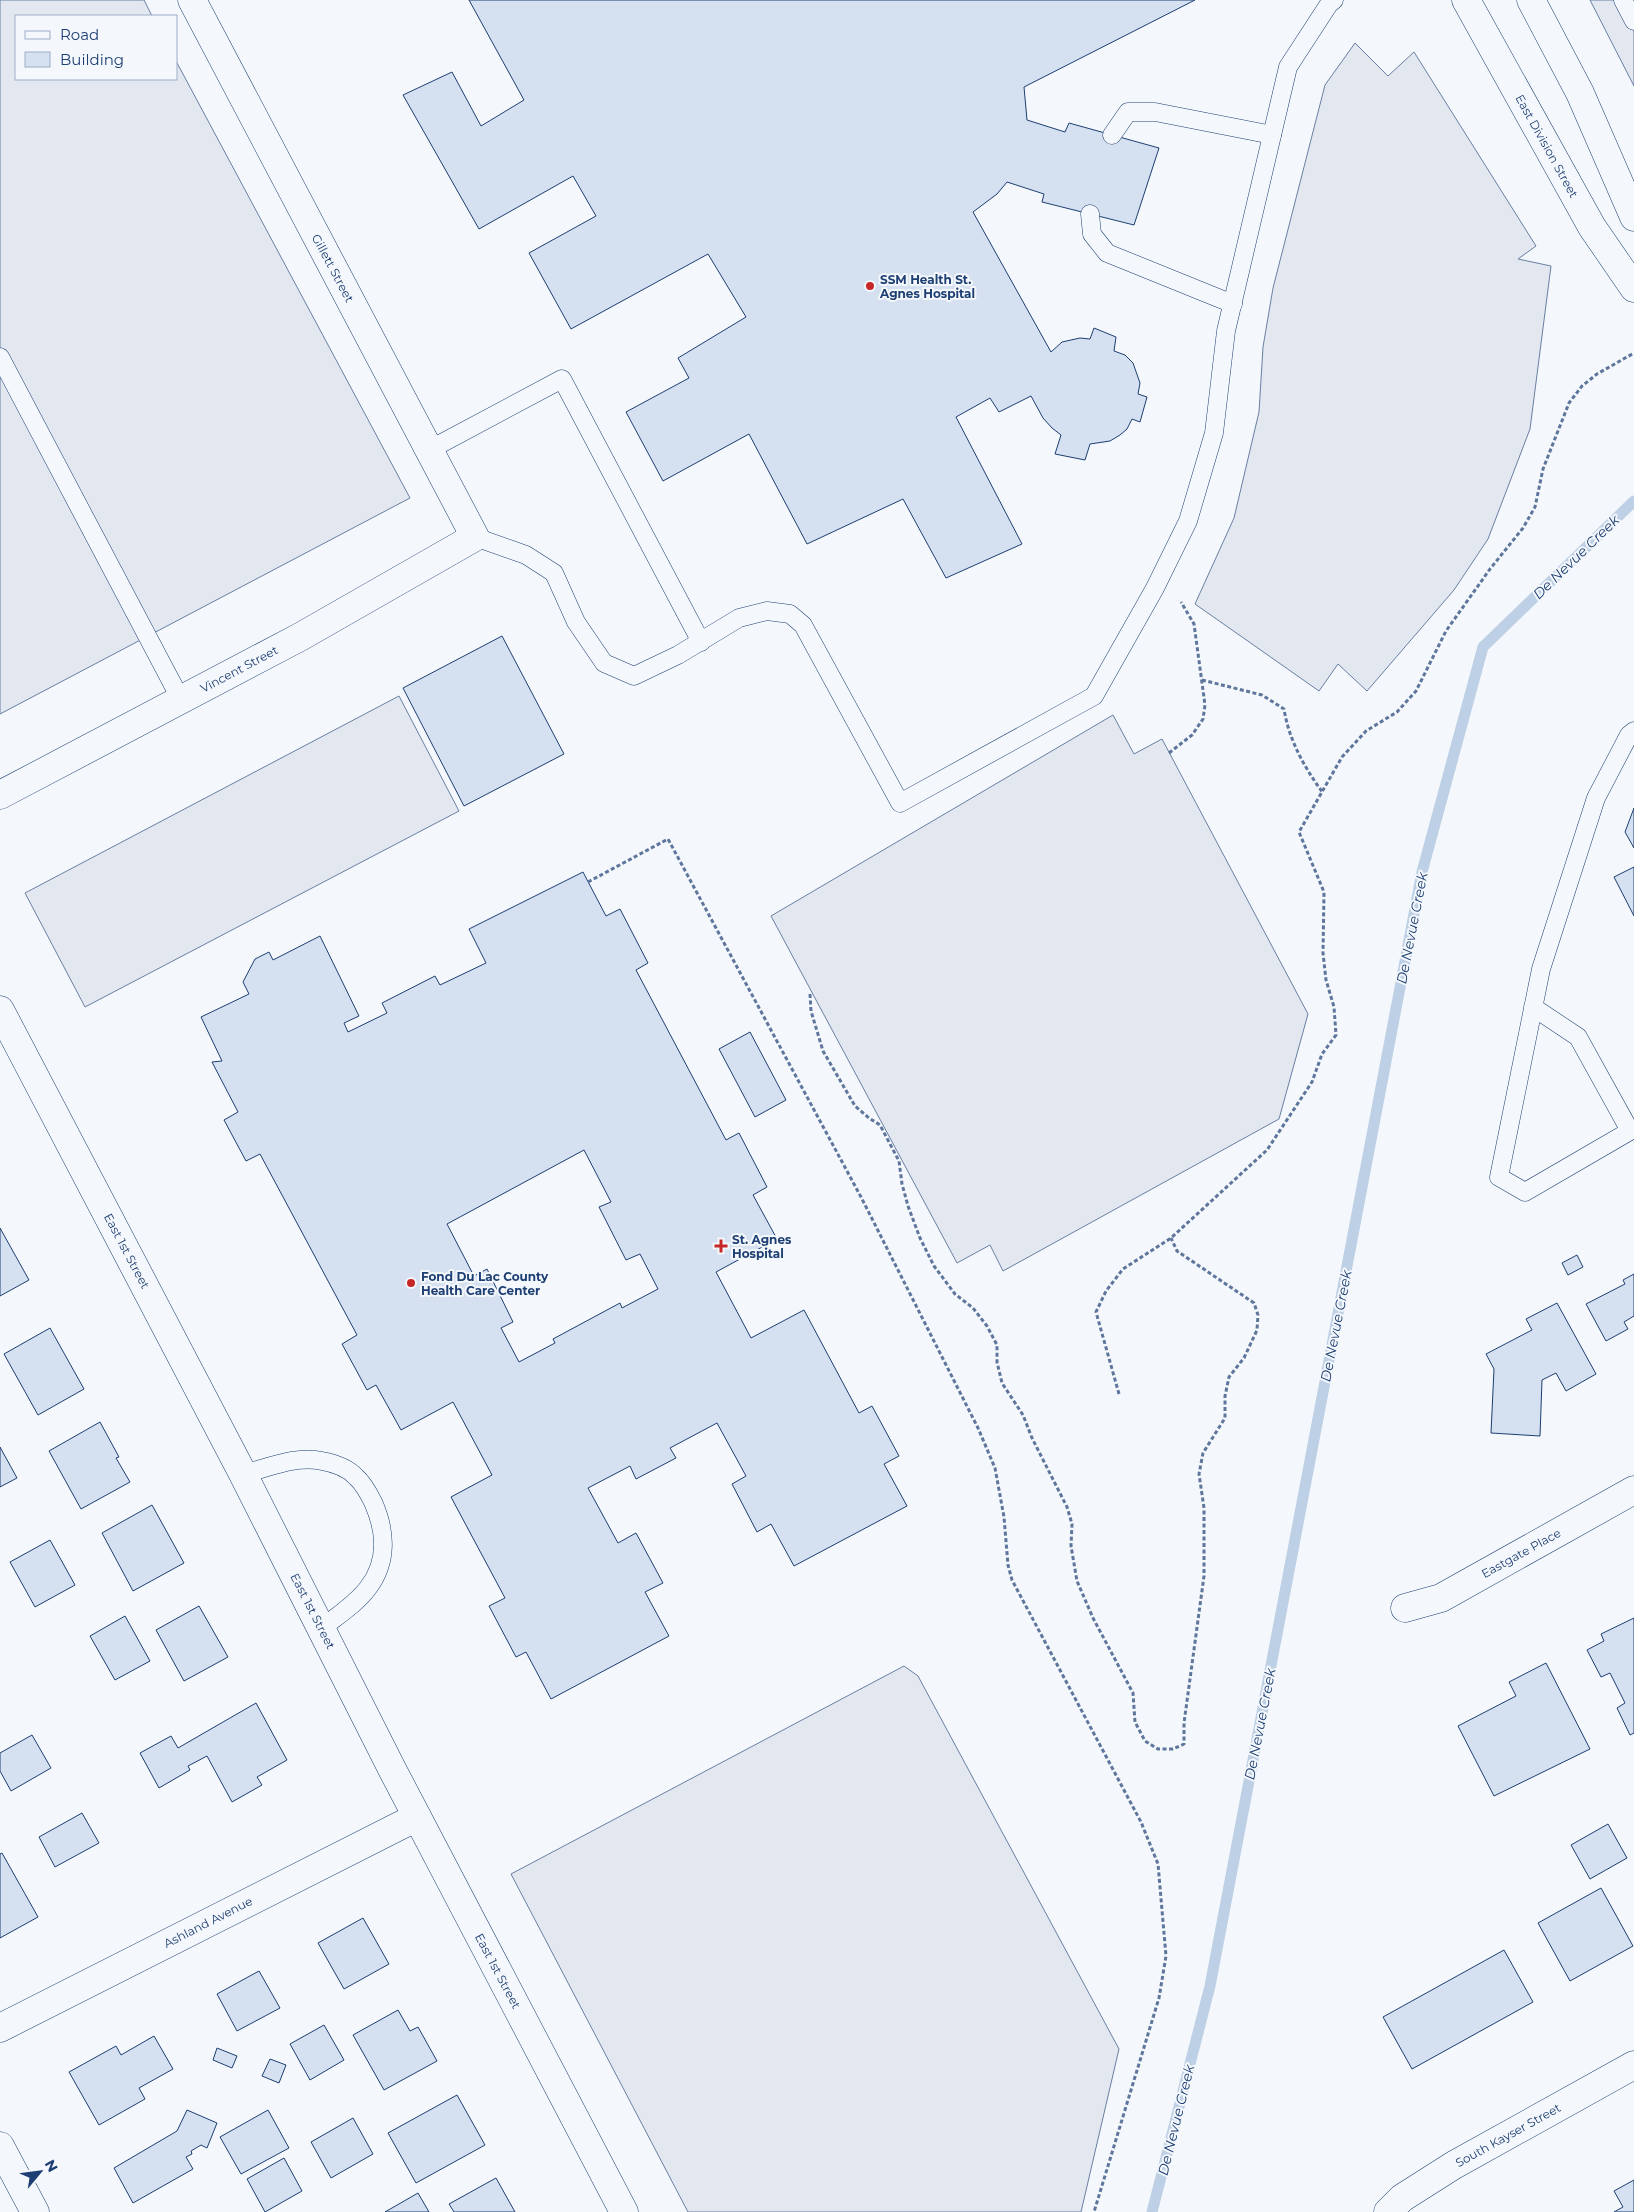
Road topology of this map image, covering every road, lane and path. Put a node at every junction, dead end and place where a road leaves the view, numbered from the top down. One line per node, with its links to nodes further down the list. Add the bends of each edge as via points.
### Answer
1 (192, 0): 15 (street, Gillett Street)
2 (1334, 0): 8 (lane, via 1288,67)
3 (1466, 0): 11 (street, East Division Street, via 1592,227)
4 (1531, 0): 10 (street, via 1580,93)
5 (1622, 0): 6 (lane)
6 (1634, 21)
7 (1112, 135): 8 (lane, via 1128,112 1155,112)
8 (1272, 135): 12 (lane)
9 (1090, 214): 12 (lane, via 1092,234 1107,252)
10 (1634, 217)
11 (1634, 288)
12 (1233, 304): 18 (lane, via 1226,331 1214,433 1188,521 1155,588 1094,696 900,804 802,625 790,614 767,611 739,618)
13 (1634, 353): 23 (path, via 1597,374 1569,403 1542,469 1535,507 1523,528 1446,631 1416,691 1397,712 1366,731 1342,757)
14 (0, 357): 20 (lane)
15 (429, 450): 16 (street, Gillett Street); 18 (lane, via 562,379)
16 (475, 537): 18 (lane, via 526,555 554,573 576,622 604,663 634,676); 20 (street, Vincent Street, via 300,637)
17 (1181, 602): 19 (path, via 1194,624)
18 (701, 642)
19 (1202, 680): 22 (path, via 1203,719 1192,735); 23 (path, via 1262,695 1284,709 1287,728 1306,770)
20 (181, 700): 24 (street, Vincent Street)
21 (1634, 731): 27 (lane, via 1596,798 1541,969)
22 (1170, 753)
23 (1323, 793): 29 (path, via 1300,832 1324,892 1323,953 1334,1007 1336,1036 1322,1054 1312,1082 1267,1150)
24 (0, 795)
25 (588, 882): 41 (path, via 668,839 861,1197 978,1428 996,1468 1012,1580 1141,1822 1158,1864 1166,1956 1159,1998)
26 (810, 994): 29 (path, via 816,1032 831,1066 855,1106 880,1125 899,1161 908,1206 927,1252 955,1294 973,1308 987,1326 997,1345 1002,1383 1023,1415 1067,1507 1072,1524 1071,1546 1077,1580 1093,1618 1133,1693 1135,1722 1145,1742 1158,1749 1172,1749 1184,1744 1204,1576 1204,1508 1199,1474 1203,1453 1225,1418 1229,1377 1244,1358 1256,1330 1258,1315 1254,1303 1178,1250)
27 (1534, 1007): 27 (lane, via 1499,1176 1526,1192 1630,1131 1578,1037)
28 (0, 1010): 31 (street, East 1st Street)
29 (1171, 1238): 30 (path, via 1123,1269 1106,1291 1096,1312)
30 (1119, 1394)
31 (244, 1474): 34 (street, East 1st Street); 34 (lane, via 298,1460 320,1460 356,1476 368,1493 384,1535 378,1572 367,1589)
32 (1634, 1490): 33 (street, Eastgate Place, via 1440,1598)
33 (1405, 1608)
34 (322, 1628): 35 (street, East 1st Street)
35 (416, 1817): 36 (street, Ashland Avenue); 40 (street, East 1st Street)
36 (0, 2028)
37 (1634, 2065): 42 (street, South Kayser Street, via 1454,2165 1407,2194)
38 (0, 2146): 39 (street)
39 (35, 2212)
40 (624, 2212)
41 (1094, 2212)
42 (1388, 2212)

